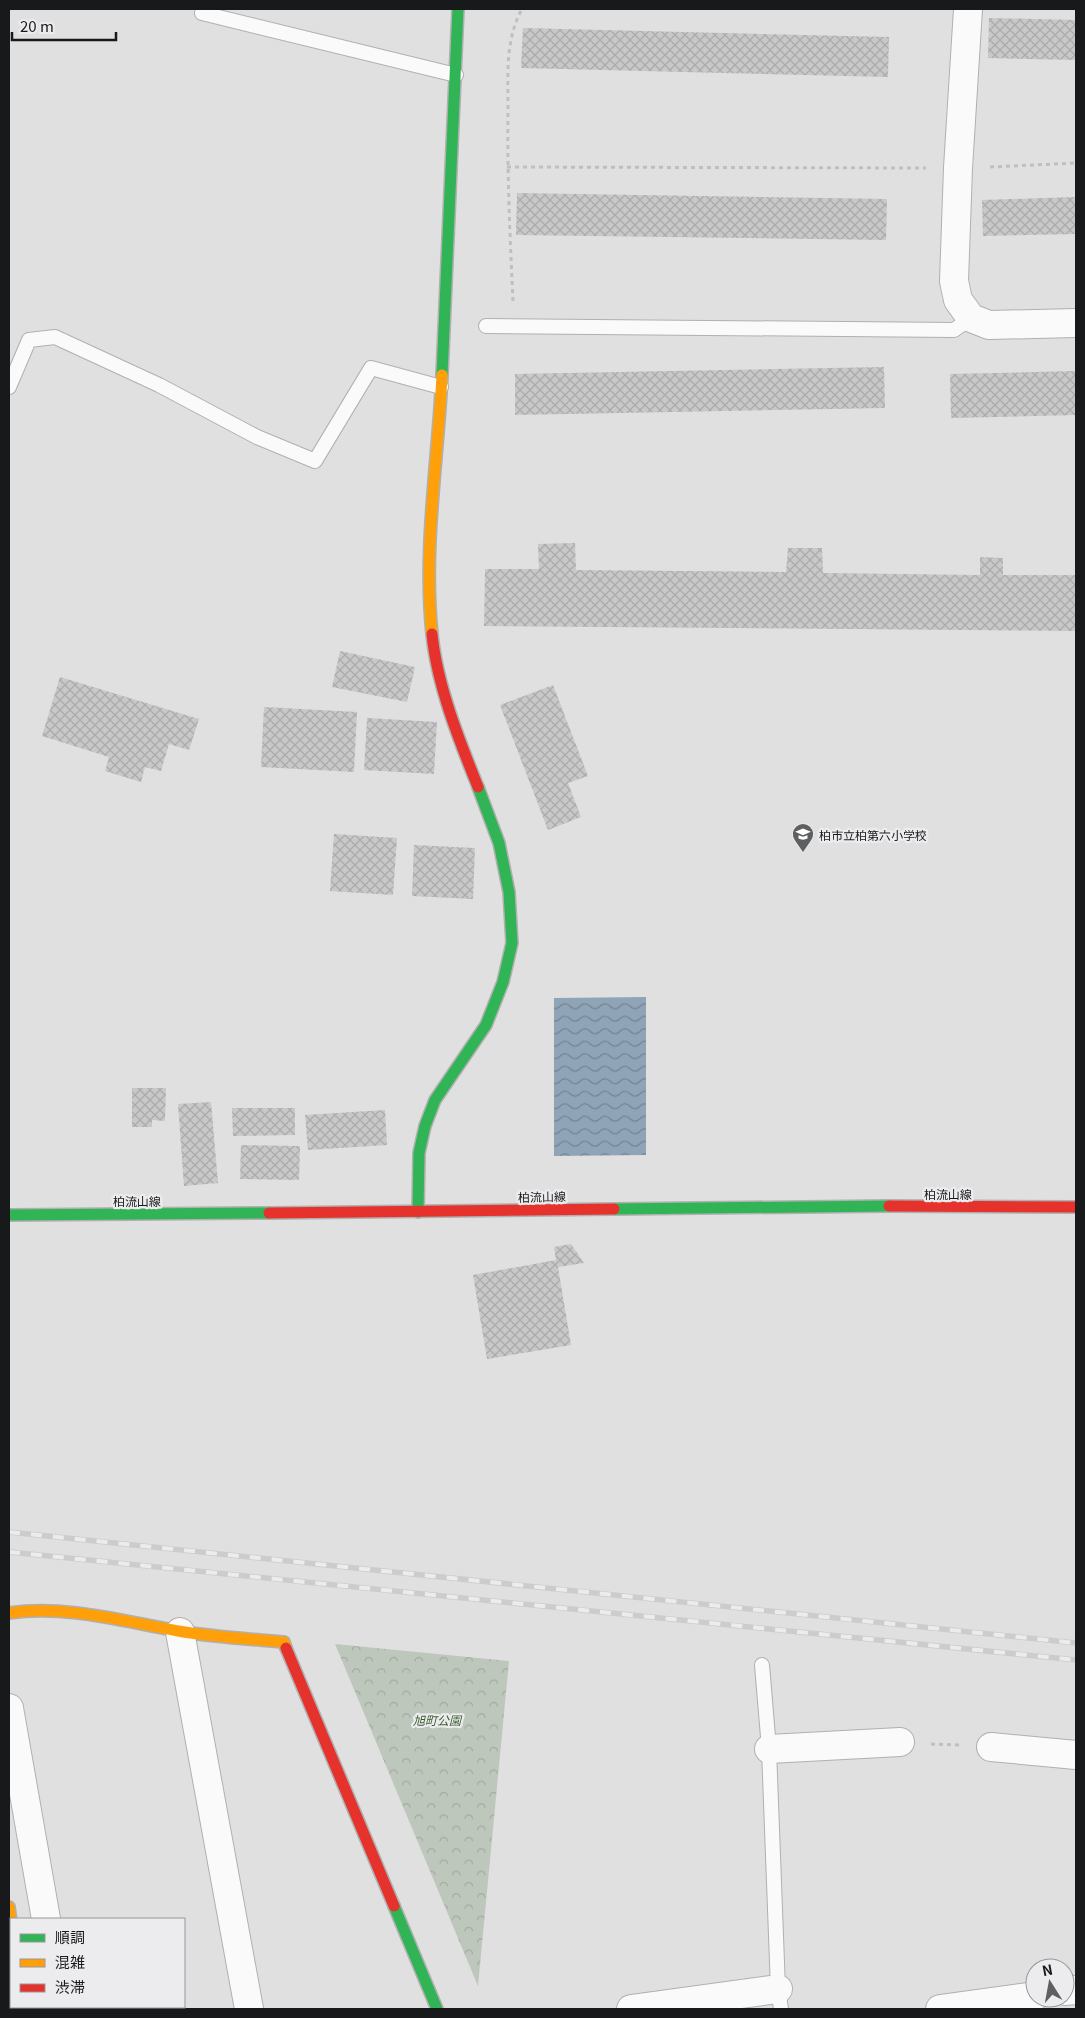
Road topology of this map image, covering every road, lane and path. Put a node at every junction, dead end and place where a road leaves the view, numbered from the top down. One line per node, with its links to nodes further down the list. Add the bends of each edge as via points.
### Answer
1 (458, 9): 5 (street)
2 (522, 9): 7 (path, via 509,46)
3 (968, 9): 8 (street)
4 (202, 12): 5 (lane)
5 (456, 75): 14 (street)
6 (1076, 163): 8 (path)
7 (507, 167): 8 (path); 12 (path)
8 (958, 168): 9 (street, via 954,281 958,300)
9 (971, 318): 10 (street, via 989,325); 12 (lane, via 954,330)
10 (1076, 323)
11 (486, 326): 12 (lane)
12 (514, 326)
13 (9, 387): 14 (lane, via 29,340 55,337 257,437 315,461 371,368)
14 (441, 387): 16 (street, via 429,561 433,646 465,755 499,842 509,892 512,942 503,982 486,1025 435,1100 425,1126 418,1154)
15 (1076, 1207): 16 (street, 柏流山線, via 799,1206)
16 (418, 1212): 17 (street, 柏流山線)
17 (9, 1215)
18 (9, 1613): 19 (street, via 74,1611)
19 (180, 1632): 29 (street); 30 (street, via 284,1642)
20 (762, 1665): 24 (lane)
21 (9, 1708): 26 (street)
22 (900, 1742): 23 (path); 24 (street)
23 (991, 1747): 25 (street)
24 (769, 1749): 28 (lane)
25 (1076, 1755)
26 (46, 1918)
27 (1025, 1997): 32 (street)
28 (779, 1999): 31 (street)
29 (249, 2009)
30 (437, 2009)
31 (630, 2009)
32 (940, 2009)

